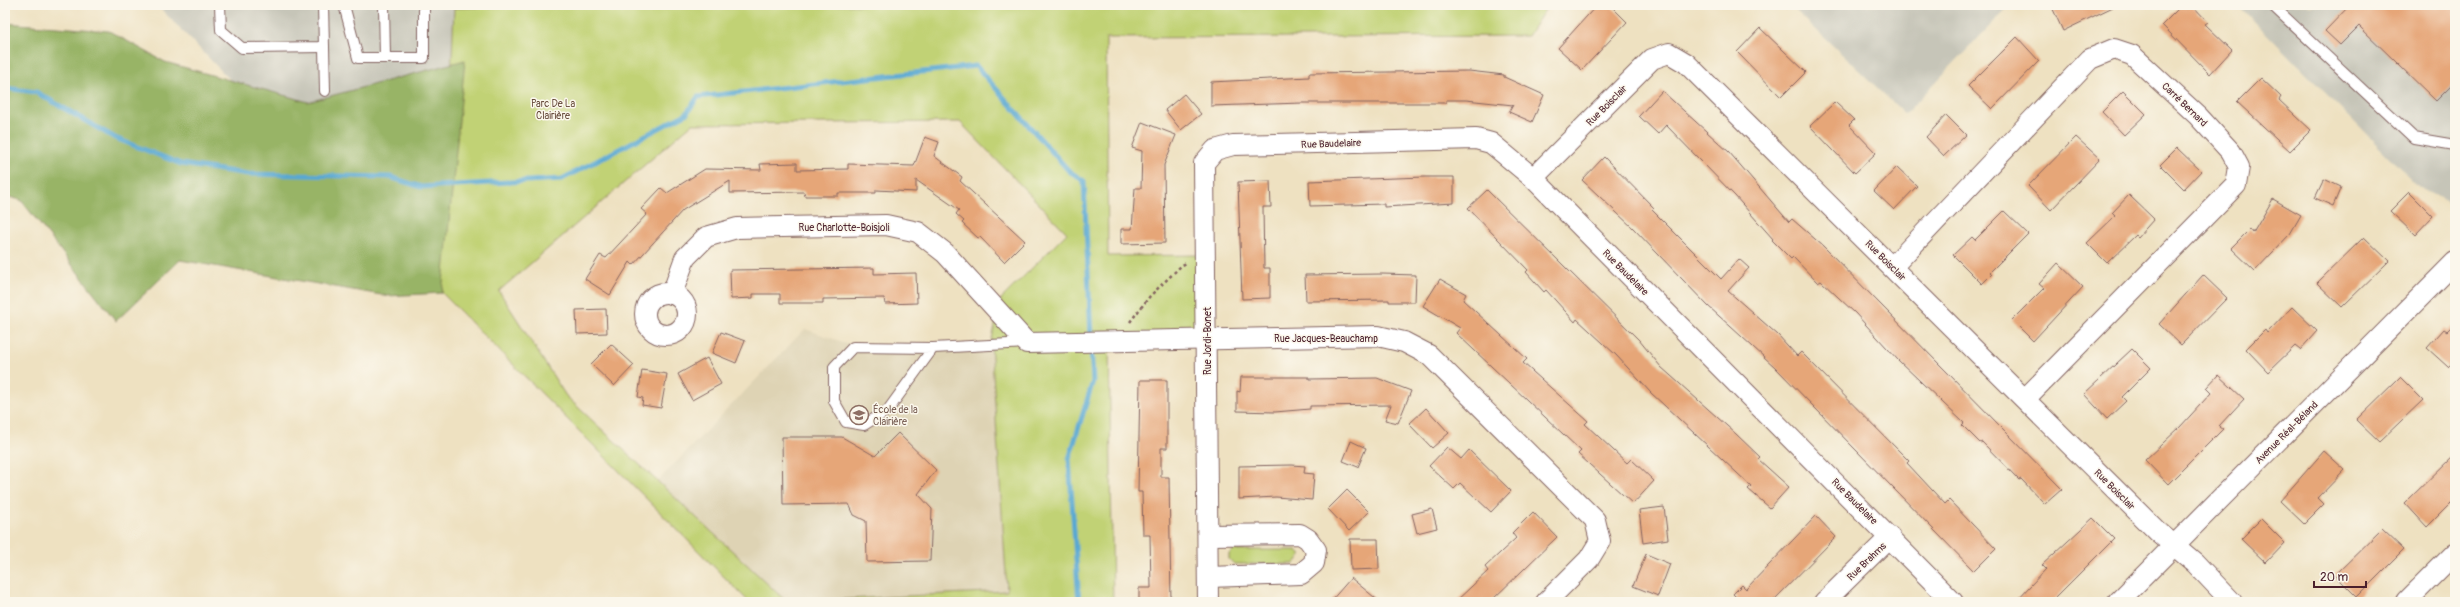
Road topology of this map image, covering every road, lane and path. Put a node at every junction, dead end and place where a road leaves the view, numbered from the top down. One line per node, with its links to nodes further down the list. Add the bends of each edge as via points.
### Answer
1 (220, 5): 7 (lane, via 221,30 242,48)
2 (323, 5): 7 (lane)
3 (344, 5): 8 (lane, via 358,58)
4 (384, 5): 8 (lane)
5 (424, 5): 8 (lane, via 424,58)
6 (2276, 6): 10 (lane, via 2414,138)
7 (324, 47): 9 (lane)
8 (385, 58)
9 (325, 92)
10 (2455, 145)
11 (1215, 150): 12 (street, Rue Baudelaire, via 1233,146 1476,139 1491,144); 13 (street, Rue Jordi-Bonet, via 1204,163)
12 (1533, 178): 15 (street, Rue Boisclair, via 1652,59 1669,53 1686,63); 23 (street, Rue Baudelaire)
13 (1206, 255): 17 (street, Rue Jordi-Bonet); 18 (path, via 1182,265)
14 (2455, 262): 24 (street, Avenue Réal-Béland)
15 (1893, 266): 21 (street, Rue Boisclair); 21 (street, Carré Bernard, via 2090,59 2114,49 2132,55 2198,116 2231,152 2239,167 2236,185)
16 (672, 294): 19 (street, Rue Charlotte-Boisjoli, via 685,258 706,237 737,228 886,225 918,232 945,253)
17 (1207, 339): 18 (street, Rue Jacques-Beauchamp); 22 (street, Rue Jordi-Bonet); 28 (street, Rue Jacques-Beauchamp, via 1378,336 1404,342 1429,355 1595,520 1600,541 1589,559)
18 (1109, 341): 19 (street, Rue Jacques-Beauchamp)
19 (1026, 343): 20 (lane)
20 (933, 348): 20 (lane, via 853,347 834,367 834,401 846,422 864,425 888,410)
21 (2024, 399): 24 (street, Rue Boisclair)
22 (1208, 535): 26 (street, Rue Jordi-Bonet); 26 (street, via 1300,534 1308,539 1316,550 1314,563 1301,574)
23 (1890, 537): 29 (street, Rue Brahms); 30 (street, Rue Baudelaire)
24 (2174, 546): 31 (street, Avenue Réal-Béland); 32 (street, Rue Boisclair, via 2195,563)
25 (2455, 553): 33 (street)
26 (1208, 577): 27 (street, Rue Jordi-Bonet)
27 (1208, 602)
28 (1546, 602)
29 (1824, 602)
30 (1953, 602)
31 (2118, 602)
32 (2232, 602)
33 (2406, 602)

